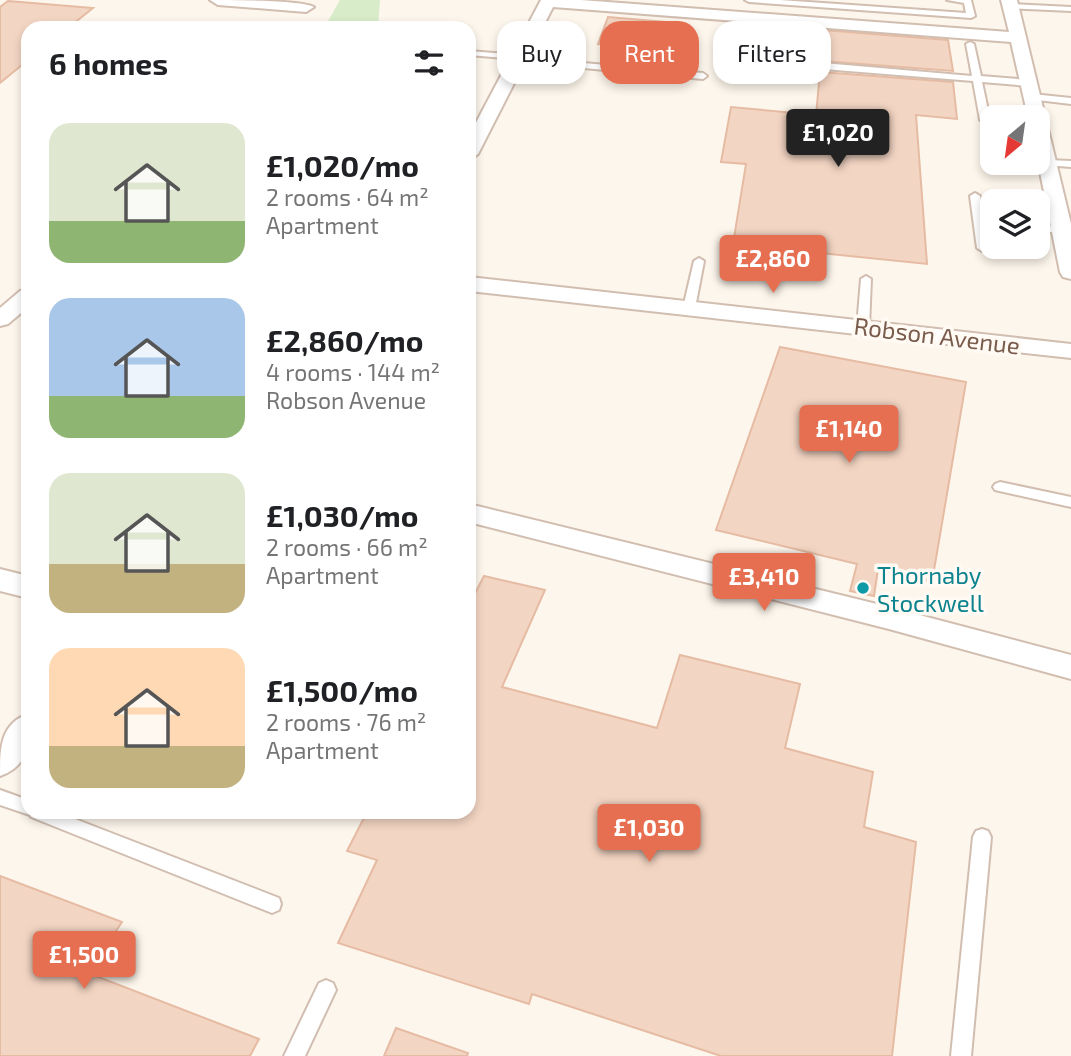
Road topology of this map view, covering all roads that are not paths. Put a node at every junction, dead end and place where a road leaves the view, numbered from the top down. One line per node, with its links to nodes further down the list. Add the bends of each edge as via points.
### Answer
1 (218, 0): 6 (street)
2 (749, 0): 7 (lane)
3 (951, 0): 5 (lane)
4 (549, 1): 9 (street); 13 (street)
5 (967, 1): 7 (lane, via 971,16)
6 (310, 3): 12 (street)
7 (827, 3): 15 (lane)
8 (1010, 3): 10 (lane); 17 (street)
9 (645, 5): 11 (street)
10 (1071, 9)
11 (766, 19): 14 (street); 23 (lane, via 758,64)
12 (294, 21)
13 (539, 21)
14 (790, 21)
15 (826, 21)
16 (831, 24): 17 (street)
17 (1019, 38): 25 (street)
18 (970, 44): 23 (lane)
19 (476, 54): 20 (lane)
20 (497, 56)
21 (586, 65): 22 (lane)
22 (703, 76)
23 (978, 79): 25 (lane); 27 (lane)
24 (506, 84): 29 (street)
25 (1031, 90): 26 (lane); 28 (street)
26 (1071, 101)
27 (982, 105)
28 (1034, 105)
29 (476, 141)
30 (1050, 163): 31 (lane)
31 (1071, 164)
32 (1050, 173): 36 (street)
33 (975, 196): 34 (lane)
34 (979, 223): 37 (lane)
35 (1050, 229): 36 (lane)
36 (1062, 230): 39 (street)
37 (980, 231)
38 (699, 261): 43 (lane)
39 (1071, 272)
40 (866, 279): 45 (lane)
41 (476, 285): 43 (street, Robson Avenue)
42 (21, 302): 44 (street)
43 (689, 308): 45 (street, Robson Avenue)
44 (0, 319)
45 (863, 327): 46 (street, Robson Avenue)
46 (1071, 351)
47 (1000, 487): 48 (lane)
48 (1071, 502)
49 (476, 515): 50 (street)
50 (1071, 667)
51 (21, 736): 52 (street)
52 (0, 762)
53 (0, 797): 54 (lane)
54 (21, 805)
55 (55, 819): 57 (lane)
56 (982, 837): 60 (lane)
57 (272, 904)
58 (326, 990): 59 (lane)
59 (294, 1056)
60 (961, 1056)

